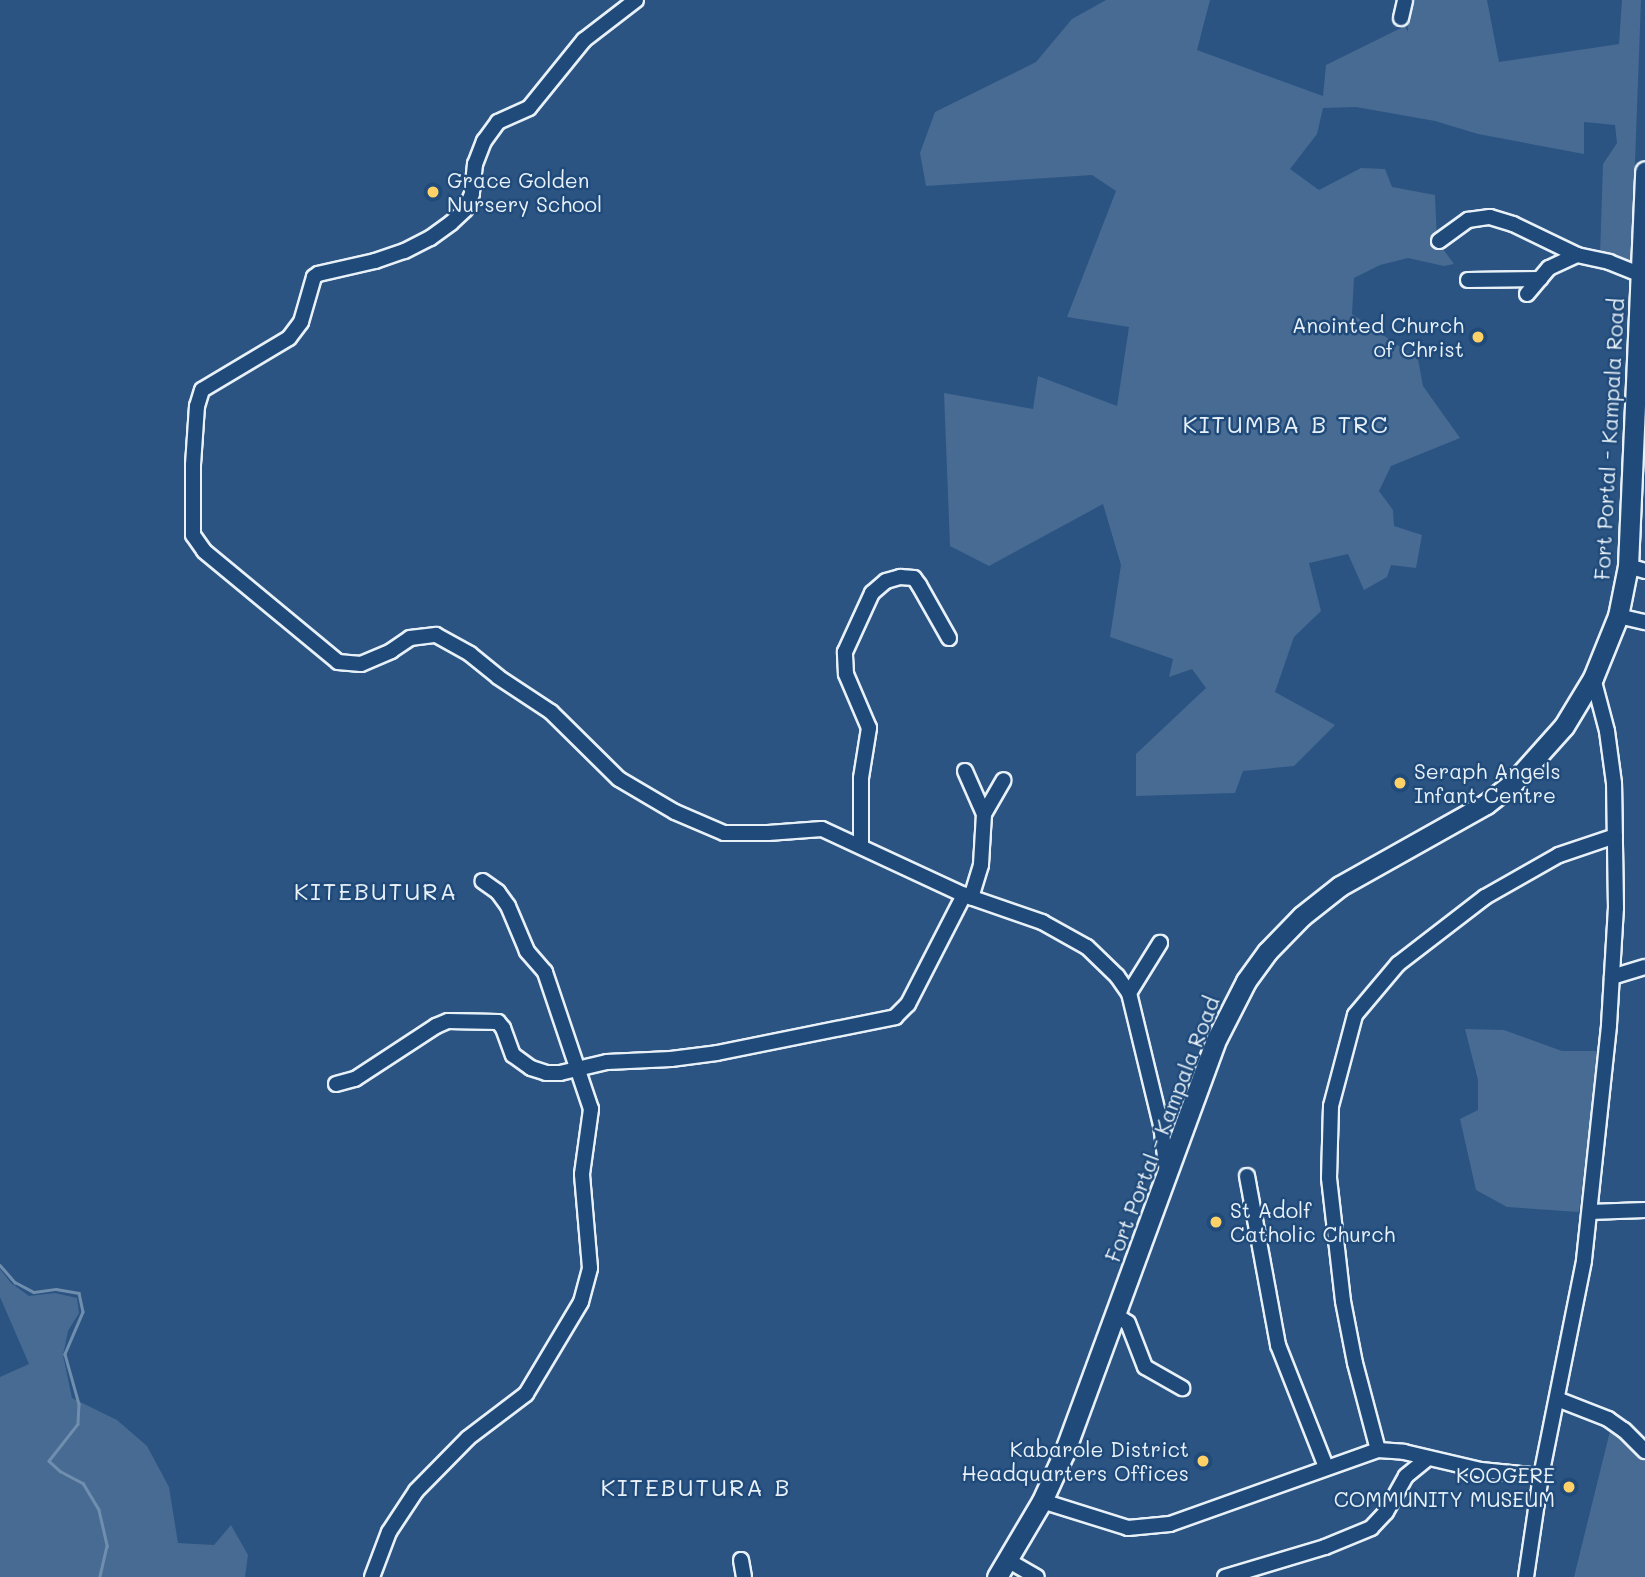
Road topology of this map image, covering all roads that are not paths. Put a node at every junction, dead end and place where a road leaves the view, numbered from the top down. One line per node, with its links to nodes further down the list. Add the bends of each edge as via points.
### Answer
1 (636, 0): 23 (street, via 584,40 529,108 498,122 479,152 465,210 452,223 404,251 318,274 301,322 289,338 202,390 194,441 193,535 204,551 338,662 361,664 410,638 436,635 551,712 619,779 675,812 724,833 822,829)
2 (1405, 0): 3 (street)
3 (1401, 18)
4 (1645, 171): 7 (highway, Fort Portal - Kampala Road)
5 (1439, 241): 6 (street, via 1468,220 1490,217)
6 (1577, 255): 7 (street); 8 (street, via 1558,262)
7 (1641, 275): 11 (highway, Fort Portal - Kampala Road)
8 (1540, 279): 9 (street); 10 (street)
9 (1468, 280)
10 (1527, 294)
11 (1642, 316): 12 (highway, Fort Portal - Kampala Road)
12 (1640, 426): 13 (highway, Fort Portal - Kampala Road)
13 (1638, 524): 14 (highway, Fort Portal - Kampala Road)
14 (1636, 569): 15 (highway, Fort Portal - Kampala Road)
15 (1618, 616): 16 (street); 18 (highway, Fort Portal - Kampala Road)
16 (1645, 622)
17 (949, 638): 23 (street, via 914,578 900,577 872,593 845,652 846,674 869,728 861,778)
18 (1593, 678): 22 (street, via 1612,759); 32 (highway, Fort Portal - Kampala Road, via 1564,726 1513,783 1486,804 1340,886 1267,952 1227,1015)
19 (965, 771): 21 (street)
20 (1004, 780): 21 (street)
21 (984, 814): 25 (street, via 981,864)
22 (1615, 836): 28 (street); 39 (street, via 1559,855 1485,898 1398,964 1355,1015 1331,1106 1329,1178 1343,1301)
23 (862, 846): 25 (street, via 895,866)
24 (482, 881): 30 (street, via 508,906 527,951 545,972)
25 (968, 897): 29 (street, via 1042,922 1070,937 1098,957); 30 (street, via 908,1004 895,1017 717,1053 607,1062)
26 (1160, 943): 29 (street)
27 (1645, 967): 28 (street)
28 (1612, 976): 35 (street)
29 (1129, 993): 32 (street)
30 (579, 1070): 31 (street, via 546,1073 531,1068 513,1055 498,1022 448,1021 355,1079); 47 (street, via 591,1109 582,1174 590,1268 581,1302 520,1401 468,1438 416,1491 389,1532)
31 (336, 1084)
32 (1168, 1174): 36 (highway, Fort Portal - Kampala Road)
33 (1247, 1176): 42 (street, via 1279,1345)
34 (1645, 1210): 35 (street)
35 (1590, 1212): 38 (street)
36 (1116, 1315): 37 (street, via 1128,1323 1145,1367); 44 (highway, Fort Portal - Kampala Road, via 1084,1406)
37 (1182, 1388)
38 (1557, 1399): 40 (street, via 1608,1419); 43 (street)
39 (1378, 1450): 41 (street); 42 (street)
40 (1645, 1451)
41 (1428, 1458): 43 (street, via 1481,1470); 51 (street, via 1406,1476 1386,1512 1371,1528)
42 (1326, 1467): 44 (street, via 1170,1524 1143,1528 1115,1526)
43 (1541, 1476): 52 (street)
44 (1042, 1501): 46 (highway, Fort Portal - Kampala Road)
45 (741, 1560): 48 (street)
46 (1009, 1561): 49 (highway, Fort Portal - Kampala Road); 50 (street)
47 (372, 1577)
48 (744, 1577)
49 (997, 1577)
50 (1037, 1577)
51 (1225, 1577)
52 (1525, 1577)

